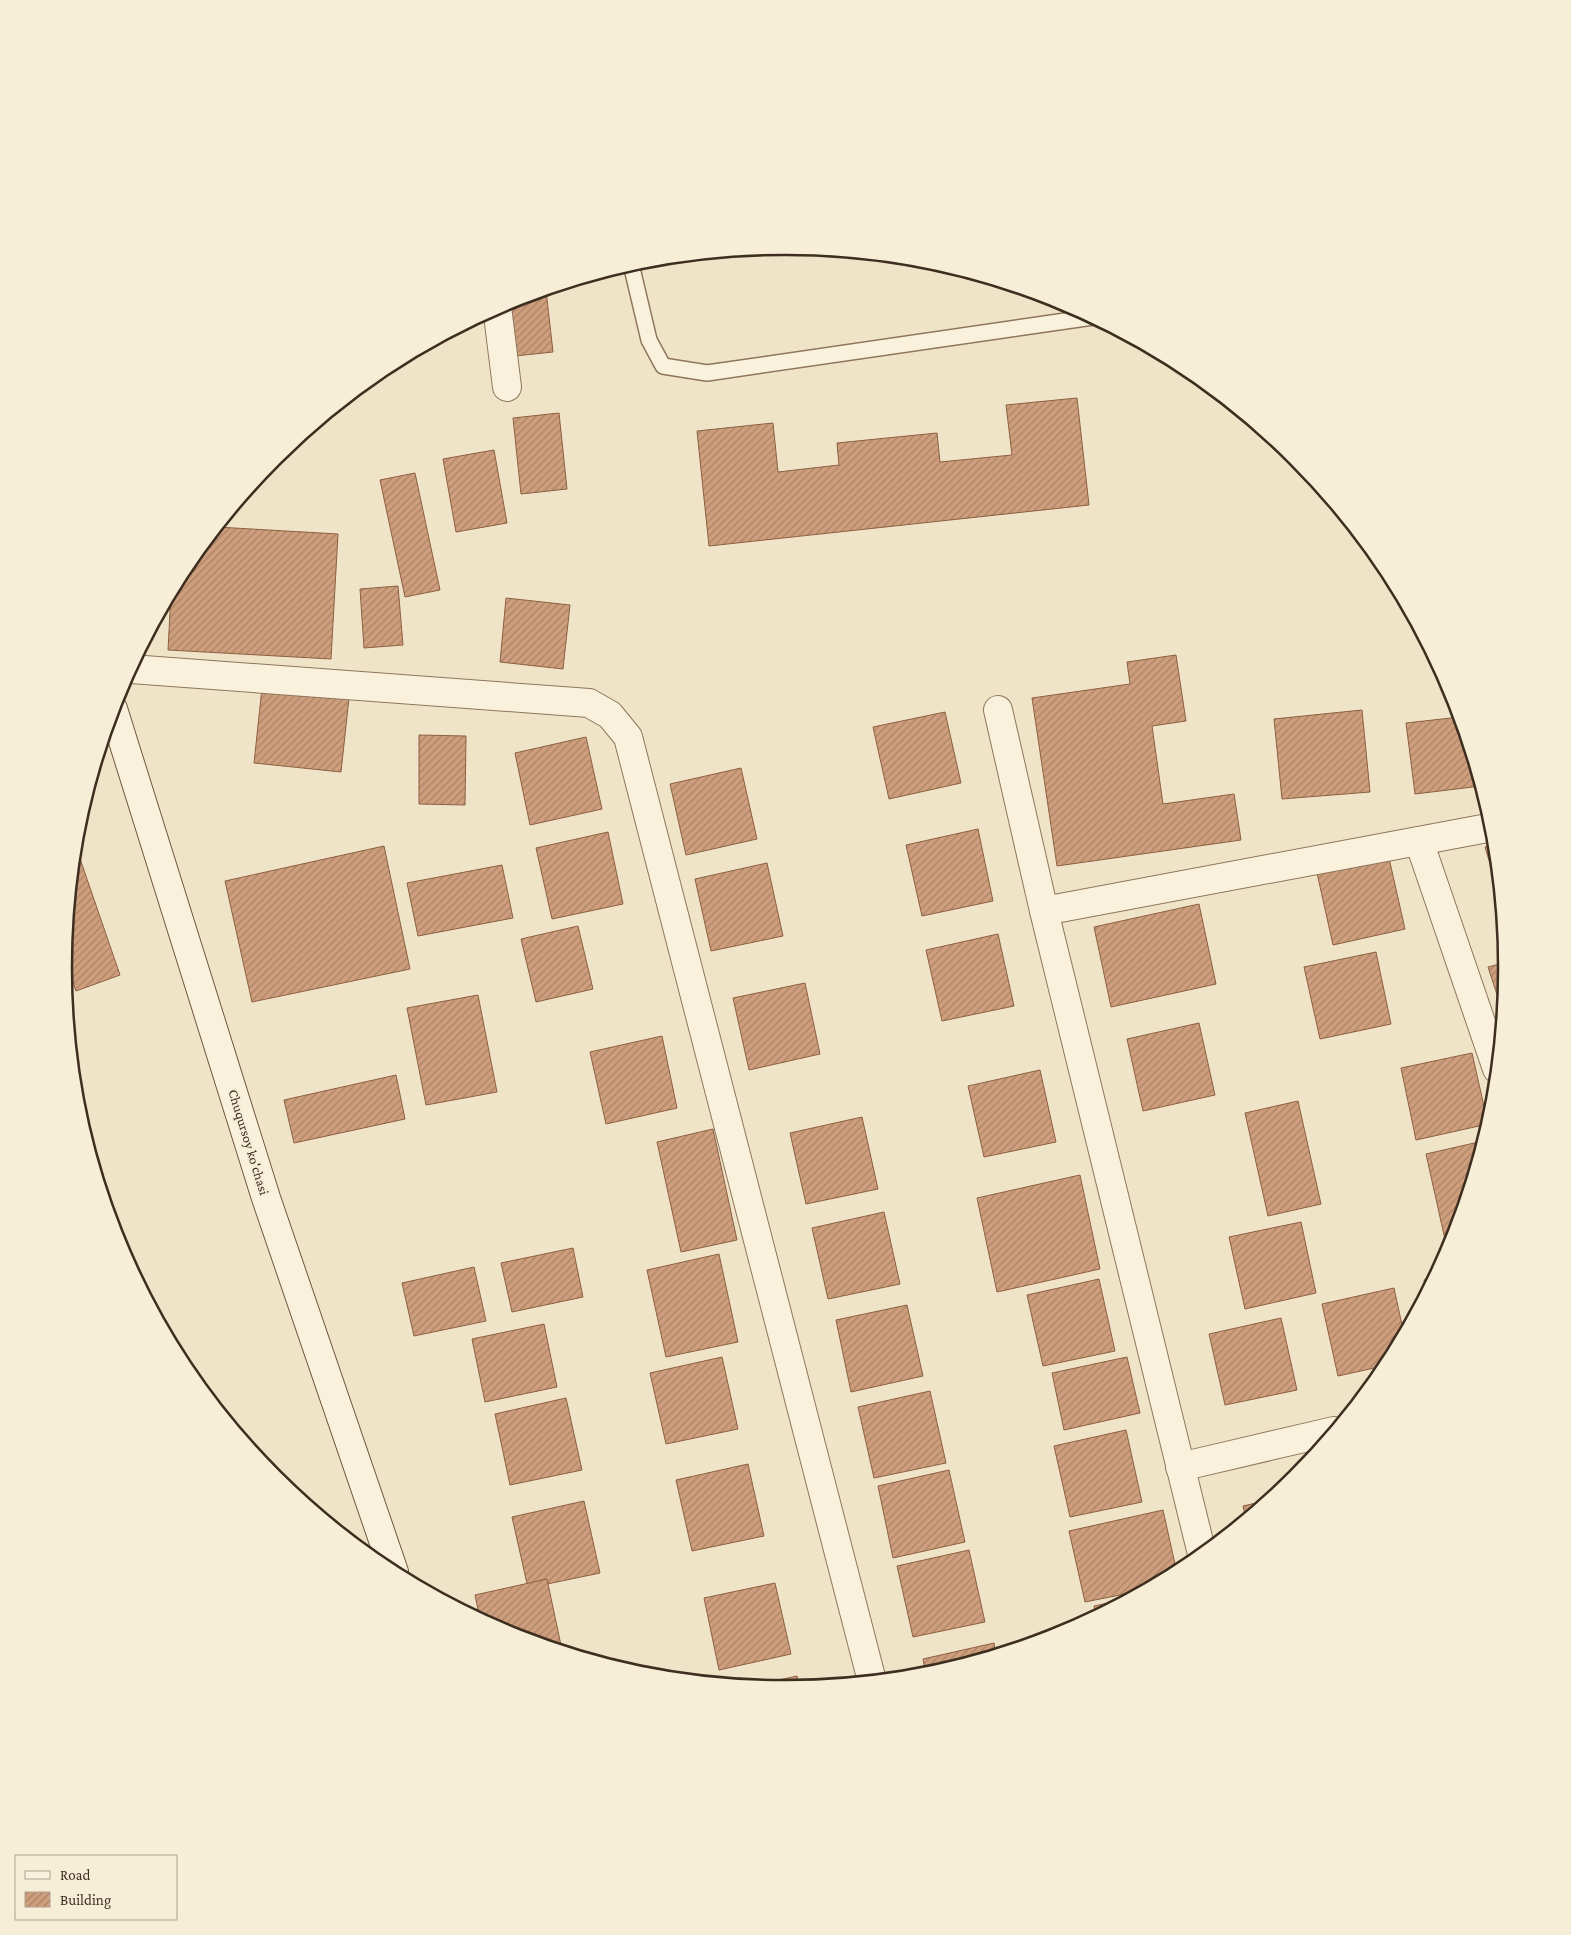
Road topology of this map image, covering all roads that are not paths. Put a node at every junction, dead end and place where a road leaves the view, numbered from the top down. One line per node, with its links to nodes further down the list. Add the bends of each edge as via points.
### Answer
1 (633, 271): 3 (lane, via 649,340 663,366 707,373)
2 (498, 316): 4 (street)
3 (1082, 320)
4 (507, 387)
5 (138, 670): 16 (street, via 589,703 610,715 628,737)
6 (998, 710): 10 (street)
7 (117, 721): 15 (street, Chuqursoy ko'chasi, via 266,1198)
8 (1485, 828): 9 (street)
9 (1419, 841): 10 (street); 11 (street)
10 (1044, 911): 13 (street)
11 (1493, 1056)
12 (1326, 1433): 13 (street)
13 (1180, 1467): 14 (street)
14 (1200, 1547)
15 (390, 1561)
16 (870, 1675)

